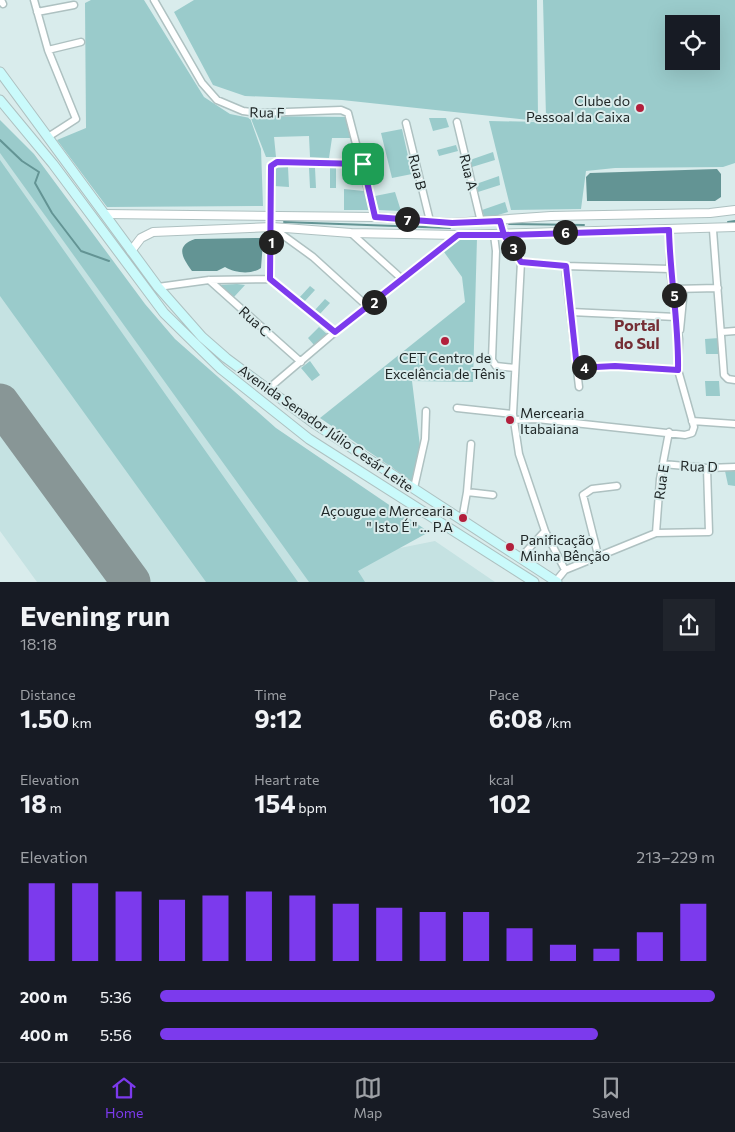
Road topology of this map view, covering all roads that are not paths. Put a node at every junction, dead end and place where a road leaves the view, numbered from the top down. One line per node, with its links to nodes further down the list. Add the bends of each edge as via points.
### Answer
1 (34, 0): 4 (street)
2 (154, 0): 12 (street, Rua F, via 202,83 217,100 243,111 258,113 341,110 348,113)
3 (74, 6): 4 (street)
4 (38, 12): 6 (street)
5 (81, 42): 6 (street)
6 (48, 50): 11 (street, via 76,119)
7 (0, 72): 11 (main road, Avenida Senador Júlio Cesár Leite)
8 (0, 100): 65 (main road, Avenida Senador Júlio Cesár Leite, via 53,164 164,313 221,369 303,435)
9 (457, 122): 19 (street, Rua A)
10 (406, 123): 17 (street, Rua B)
11 (48, 136): 14 (main road, Avenida Senador Júlio Cesár Leite)
12 (363, 164): 15 (street, via 273,164 270,171); 16 (street)
13 (735, 210): 18 (street, via 551,216)
14 (104, 214): 15 (street); 28 (main road, Avenida Senador Júlio Cesár Leite)
15 (271, 216): 16 (street); 20 (street)
16 (375, 217): 17 (street)
17 (430, 221): 19 (street)
18 (500, 221): 19 (street); 27 (street)
19 (481, 222)
20 (272, 227): 24 (street); 28 (street, via 153,232 141,238); 32 (street); 39 (street, via 313,257)
21 (735, 227): 23 (street)
22 (669, 230): 23 (street); 27 (street); 31 (street)
23 (713, 230): 36 (street)
24 (351, 233): 25 (street); 33 (street)
25 (458, 235): 26 (street); 33 (street)
26 (494, 235): 27 (street); 47 (street, via 492,360 496,366)
27 (504, 235): 29 (street)
28 (131, 251): 35 (main road, Avenida Senador Júlio Cesár Leite)
29 (521, 262): 30 (street); 47 (street)
30 (566, 266): 31 (street); 40 (street)
31 (670, 269): 37 (street)
32 (270, 279): 34 (street); 43 (street)
33 (402, 279): 39 (street)
34 (209, 280): 35 (street); 46 (street, Rua C)
35 (158, 287): 52 (main road, Avenida Senador Júlio Cesár Leite, via 202,337)
36 (718, 288): 38 (street); 44 (street)
37 (673, 289): 38 (street); 41 (street)
38 (684, 289): 45 (street)
39 (368, 307): 43 (street)
40 (571, 312): 41 (street); 48 (street)
41 (676, 317): 45 (street)
42 (735, 331): 44 (street)
43 (335, 332): 46 (street)
44 (722, 332): 50 (street, via 726,378)
45 (679, 339): 49 (street)
46 (301, 362): 52 (street)
47 (515, 368): 55 (street)
48 (577, 368): 49 (street, via 615,366); 51 (street)
49 (678, 370): 56 (street)
50 (735, 380)
51 (579, 387)
52 (268, 389): 60 (main road, Avenida Senador Júlio Cesár Leite)
53 (457, 408): 55 (street)
54 (426, 411): 68 (street, via 425,439)
55 (513, 417): 58 (street); 72 (street, via 521,463)
56 (692, 421): 57 (street); 58 (street, via 692,434)
57 (735, 424)
58 (669, 432): 61 (street, Rua E)
59 (471, 444): 69 (street)
60 (368, 458): 64 (main road, Avenida Senador Júlio Cesár Leite); 65 (main road, via 365,467)
61 (663, 464): 63 (street, Rua D); 73 (street, Rua E)
62 (735, 467): 63 (street, Rua D)
63 (707, 468): 73 (street, via 709,532)
64 (385, 469): 66 (main road, via 376,473); 68 (main road, Avenida Senador Júlio Cesár Leite)
65 (356, 471): 66 (main road, Avenida Senador Júlio Cesár Leite)
66 (374, 482): 77 (main road, Avenida Senador Júlio Cesár Leite)
67 (617, 486): 74 (street, via 592,489 583,496)
68 (414, 488): 71 (main road, Avenida Senador Júlio Cesár Leite)
69 (467, 492): 70 (street); 71 (street)
70 (492, 495)
71 (462, 520): 75 (main road, Avenida Senador Júlio Cesár Leite)
72 (545, 531): 75 (street); 76 (street)
73 (656, 533): 74 (street)
74 (598, 555): 76 (street)
75 (521, 557): 80 (main road, Avenida Senador Júlio Cesár Leite)
76 (565, 570): 80 (street)
77 (521, 574): 78 (street); 79 (main road, Avenida Senador Júlio Cesár Leite)
78 (528, 582)
79 (534, 582)
80 (556, 582)

